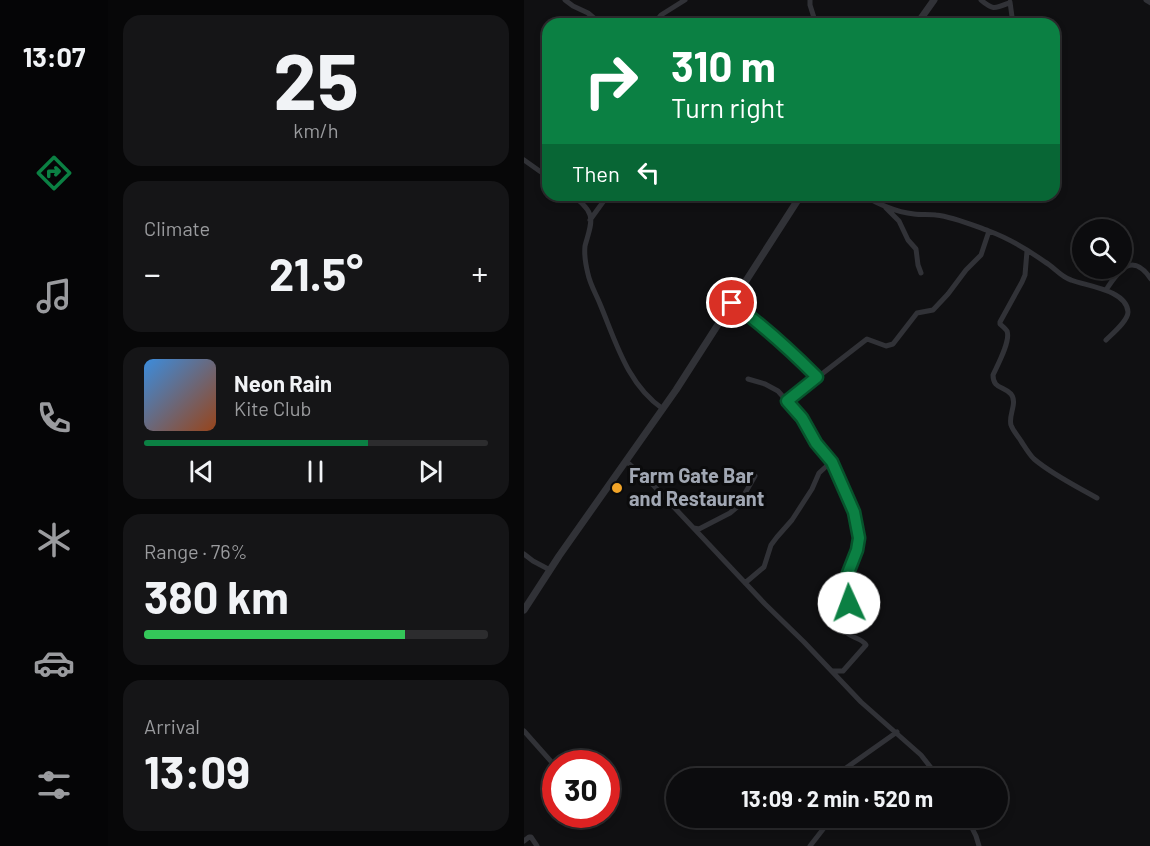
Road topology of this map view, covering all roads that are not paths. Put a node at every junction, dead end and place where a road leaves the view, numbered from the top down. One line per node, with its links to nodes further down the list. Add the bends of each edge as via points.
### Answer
1 (565, 0): 10 (street)
2 (685, 0): 11 (street)
3 (804, 0): 7 (street)
4 (934, 0): 13 (street)
5 (981, 0): 8 (street, via 994,9)
6 (1146, 0): 9 (street)
7 (810, 2): 12 (street)
8 (1010, 2): 14 (street)
9 (1151, 3)
10 (594, 18)
11 (659, 18)
12 (814, 18)
13 (921, 18)
14 (1012, 18)
15 (524, 160): 16 (street)
16 (542, 173)
17 (577, 201): 22 (street)
18 (604, 201): 22 (street)
19 (797, 201): 28 (street)
20 (874, 201): 21 (street)
21 (884, 206): 23 (street, via 914,214 936,214); 25 (street, via 899,221 916,249)
22 (590, 220): 33 (street, via 585,253 592,285 624,363 651,401)
23 (989, 231): 24 (street); 30 (street, via 981,255 948,294 933,310 917,313 893,344 886,346 867,339)
24 (1027, 251): 27 (street, via 1071,280); 37 (street, via 1022,282 1000,322 1007,331 1006,345 993,380 1012,396 1011,428 1033,458)
25 (921, 273)
26 (1151, 279): 27 (street, via 1139,266 1131,264 1117,273)
27 (1106, 290): 29 (street, via 1122,300 1128,315)
28 (732, 303): 30 (street, via 790,349); 33 (street)
29 (1106, 340)
30 (817, 377): 32 (street)
31 (748, 379): 32 (street, via 778,391)
32 (787, 401): 35 (street)
33 (663, 409): 34 (street)
34 (626, 461): 38 (street); 40 (street)
35 (832, 462): 41 (street, via 819,473 792,520 771,545 764,567); 43 (street, via 854,512 859,538 848,573 851,596 846,632 866,645 843,671)
36 (755, 476): 38 (street, via 730,513 698,529)
37 (1097, 498)
38 (691, 526): 41 (street)
39 (524, 554): 40 (street)
40 (550, 570): 42 (street)
41 (744, 583): 43 (street)
42 (524, 610)
43 (833, 671): 45 (street, via 861,702)
44 (524, 731): 46 (street)
45 (897, 732): 47 (street); 48 (street)
46 (542, 752)
47 (846, 768)
48 (931, 768)
49 (824, 828): 53 (street)
50 (972, 828): 54 (street)
51 (524, 841): 52 (street, via 531,837)
52 (537, 846)
53 (810, 846)
54 (979, 846)

